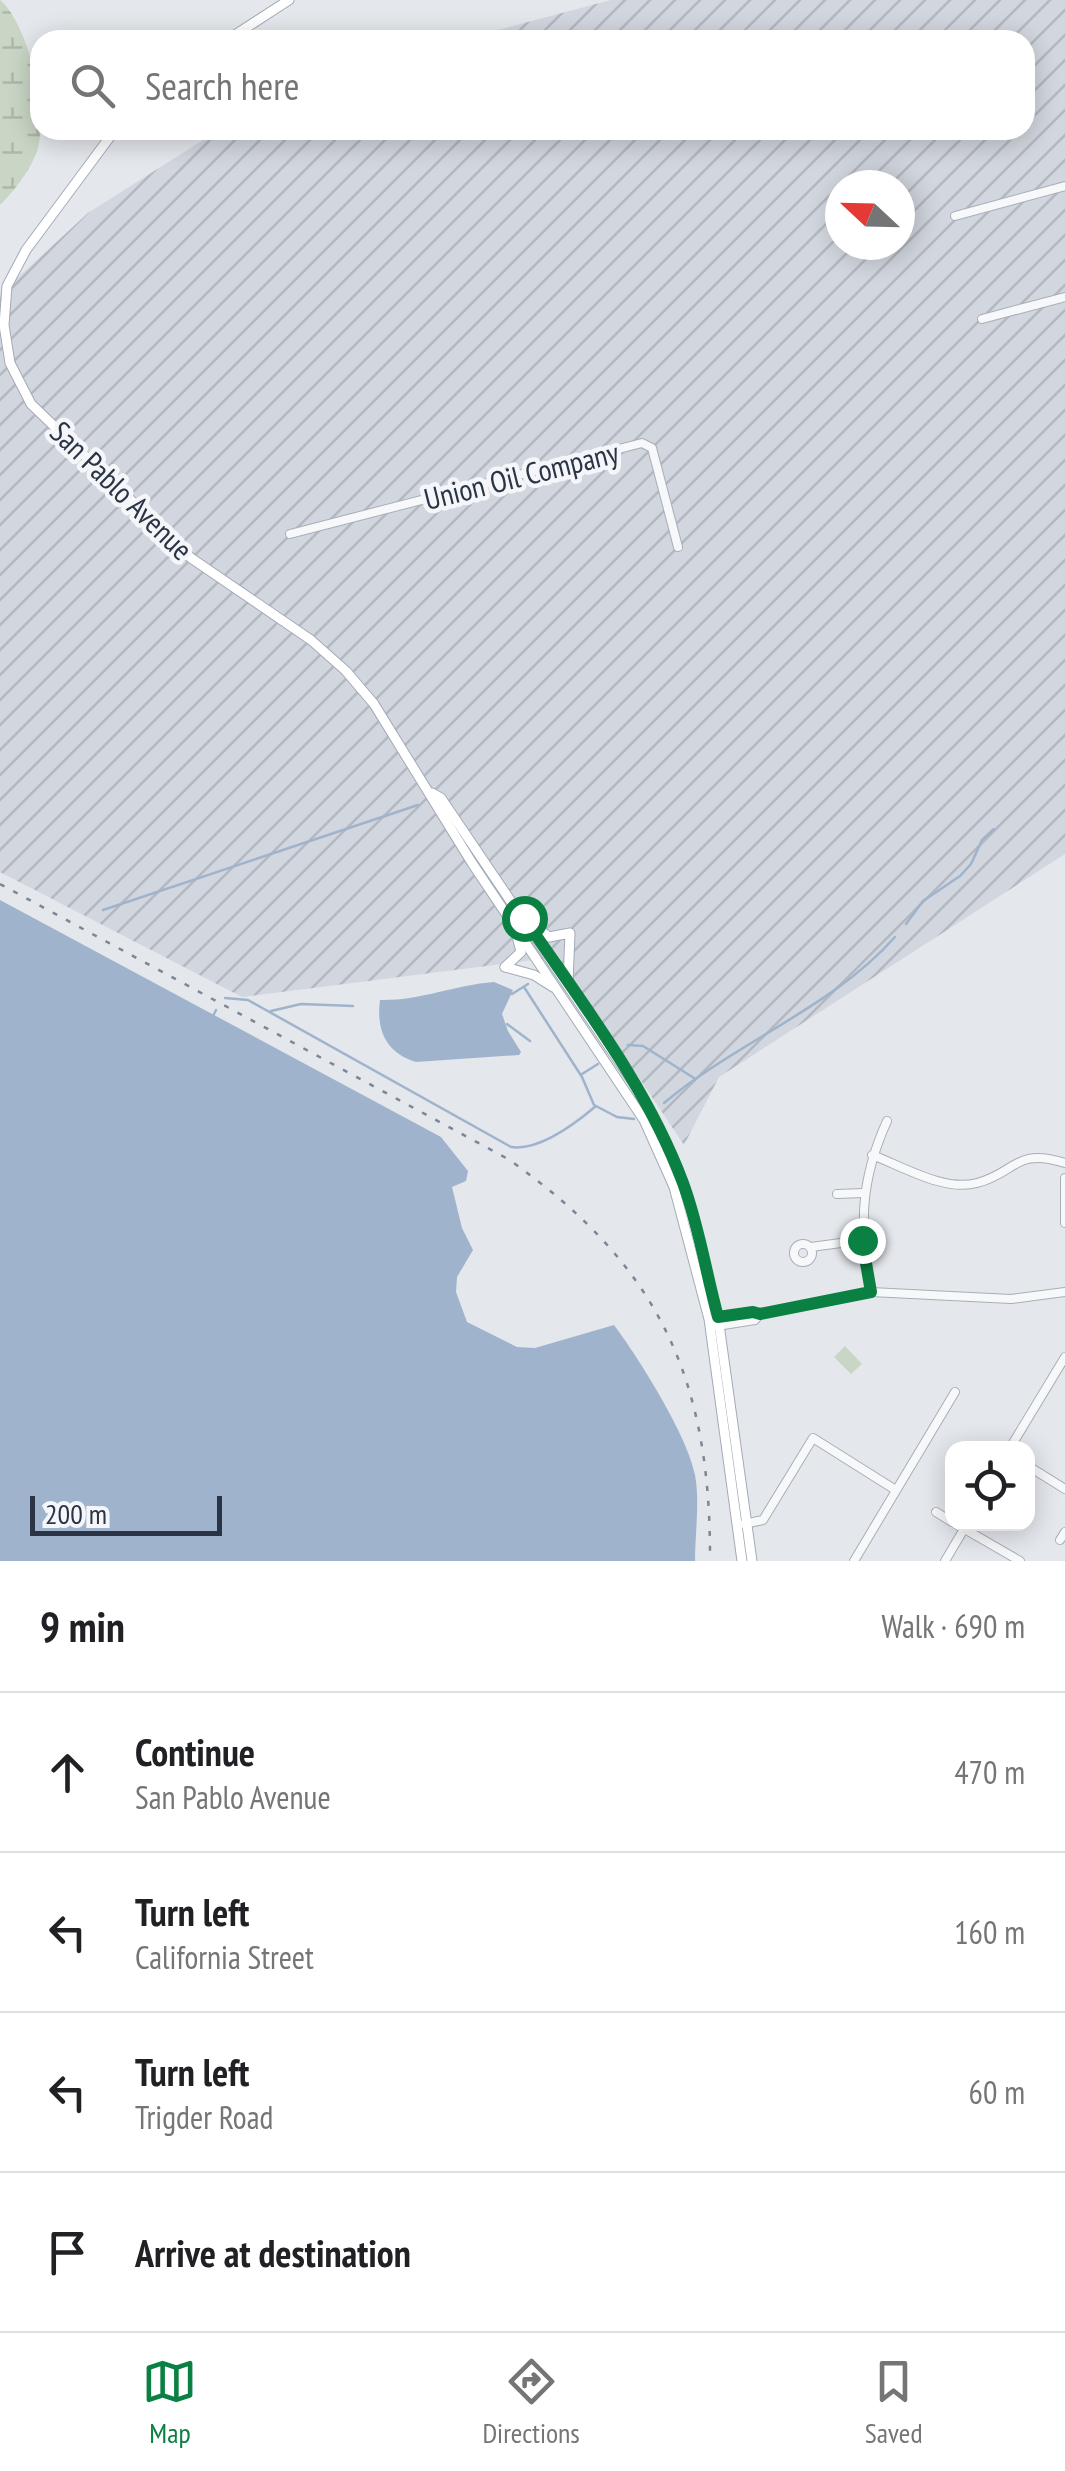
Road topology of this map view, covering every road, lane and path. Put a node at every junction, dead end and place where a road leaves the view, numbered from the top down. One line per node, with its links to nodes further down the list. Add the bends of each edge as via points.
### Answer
1 (289, 0): 2 (main road)
2 (242, 30)
3 (108, 140): 10 (main road, San Pablo Avenue, via 7,286 10,363 31,404 191,558 346,671 374,704 472,863)
4 (1065, 186): 5 (street)
5 (955, 216)
6 (1065, 297): 7 (street)
7 (982, 319)
8 (290, 534): 9 (street, Union Oil Company, via 642,444 652,448)
9 (678, 547)
10 (519, 921): 11 (main road, San Pablo Avenue); 11 (main road, via 549,937 570,933); 12 (main road, San Pablo Avenue); 12 (main road, via 520,952 505,967)
11 (568, 983): 24 (main road, San Pablo Avenue, via 639,1091 672,1158)
12 (558, 990): 24 (main road, San Pablo Avenue, via 657,1148)
13 (887, 1121): 14 (street)
14 (872, 1155): 15 (street, via 948,1183 977,1184 1019,1161 1046,1157); 18 (street)
15 (1065, 1163)
16 (1065, 1178): 19 (street)
17 (837, 1194): 18 (street)
18 (863, 1194): 20 (street)
19 (1065, 1223)
20 (862, 1240): 21 (street); 22 (street)
21 (811, 1247)
22 (871, 1292): 23 (street, via 1011,1300); 24 (street, via 755,1320)
23 (1065, 1292)
24 (714, 1322): 35 (main road, San Pablo Avenue)
25 (1065, 1357): 26 (street)
26 (1052, 1381): 27 (street); 29 (street)
27 (1065, 1388)
28 (955, 1392): 31 (street)
29 (1014, 1441)
30 (1035, 1470): 32 (street)
31 (894, 1488): 35 (street, via 814,1438 763,1520); 40 (street)
32 (1065, 1489)
33 (936, 1512): 34 (street)
34 (945, 1516)
35 (744, 1524): 38 (main road, San Pablo Avenue); 39 (main road, San Pablo Avenue)
36 (957, 1531): 41 (street)
37 (971, 1531): 42 (street)
38 (742, 1561)
39 (752, 1561)
40 (854, 1561)
41 (944, 1561)
42 (1020, 1561)

